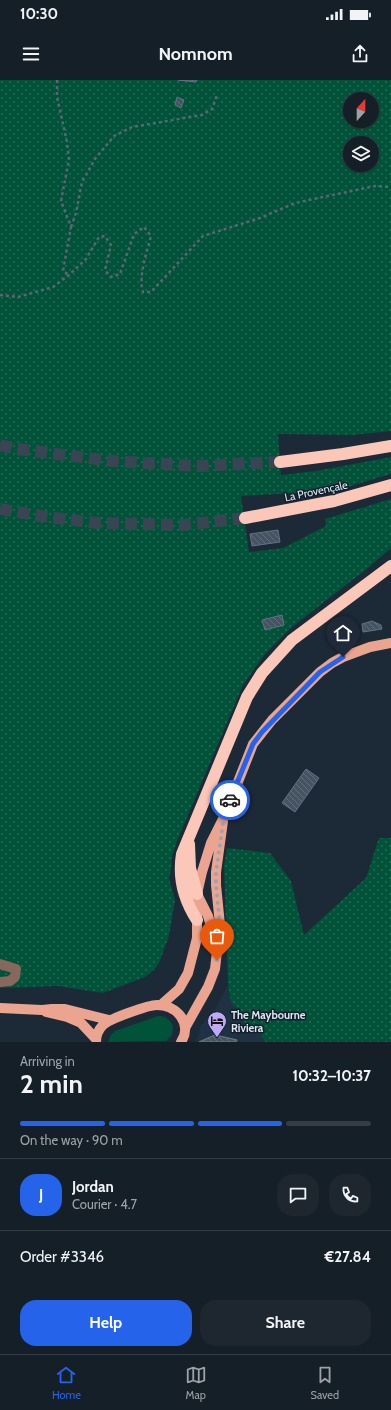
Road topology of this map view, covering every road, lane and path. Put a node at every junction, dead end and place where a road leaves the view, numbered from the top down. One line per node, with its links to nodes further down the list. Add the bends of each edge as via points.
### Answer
1 (57, 80): 4 (path, via 57,97 69,160 61,201)
2 (217, 95): 4 (path, via 212,109 202,115 132,126 114,136 95,159 82,182)
3 (391, 186): 5 (path, via 375,186 294,203 260,218 203,236 151,292 144,292 141,286 151,236 144,227 134,234 120,274 111,277 105,270 111,245 105,236 99,237 86,259)
4 (71, 227): 5 (path, via 62,271)
5 (69, 275): 6 (path, via 53,287 18,297)
6 (0, 295)
7 (391, 446): 8 (highway)
8 (280, 462)
9 (391, 485): 10 (highway, La Provençale, via 334,501)
10 (245, 518)
11 (391, 566): 14 (highway, via 292,640 262,673 247,697)
12 (391, 643): 13 (main road, via 370,646 332,663 272,720 253,744)
13 (224, 817): 15 (main road, via 211,843); 17 (main road, via 216,872 220,925)
14 (190, 833): 15 (highway, via 190,868); 16 (highway, via 182,854 181,874 184,894)
15 (197, 894): 16 (main road); 17 (main road, via 208,916)
16 (197, 920): 20 (main road, via 197,938 188,973 179,989)
17 (217, 948): 24 (main road, via 212,978)
18 (0, 964): 19 (lane, via 16,969 15,977 10,982)
19 (0, 982)
20 (160, 1005): 23 (main road, via 155,1004); 24 (main road, via 177,1012 184,1021)
21 (0, 1008): 22 (main road)
22 (42, 1010): 23 (main road, via 65,1009); 25 (main road, via 81,1023)
23 (109, 1020): 25 (main road, via 102,1026)
24 (185, 1028): 26 (main road)
25 (96, 1041)
26 (181, 1042)

